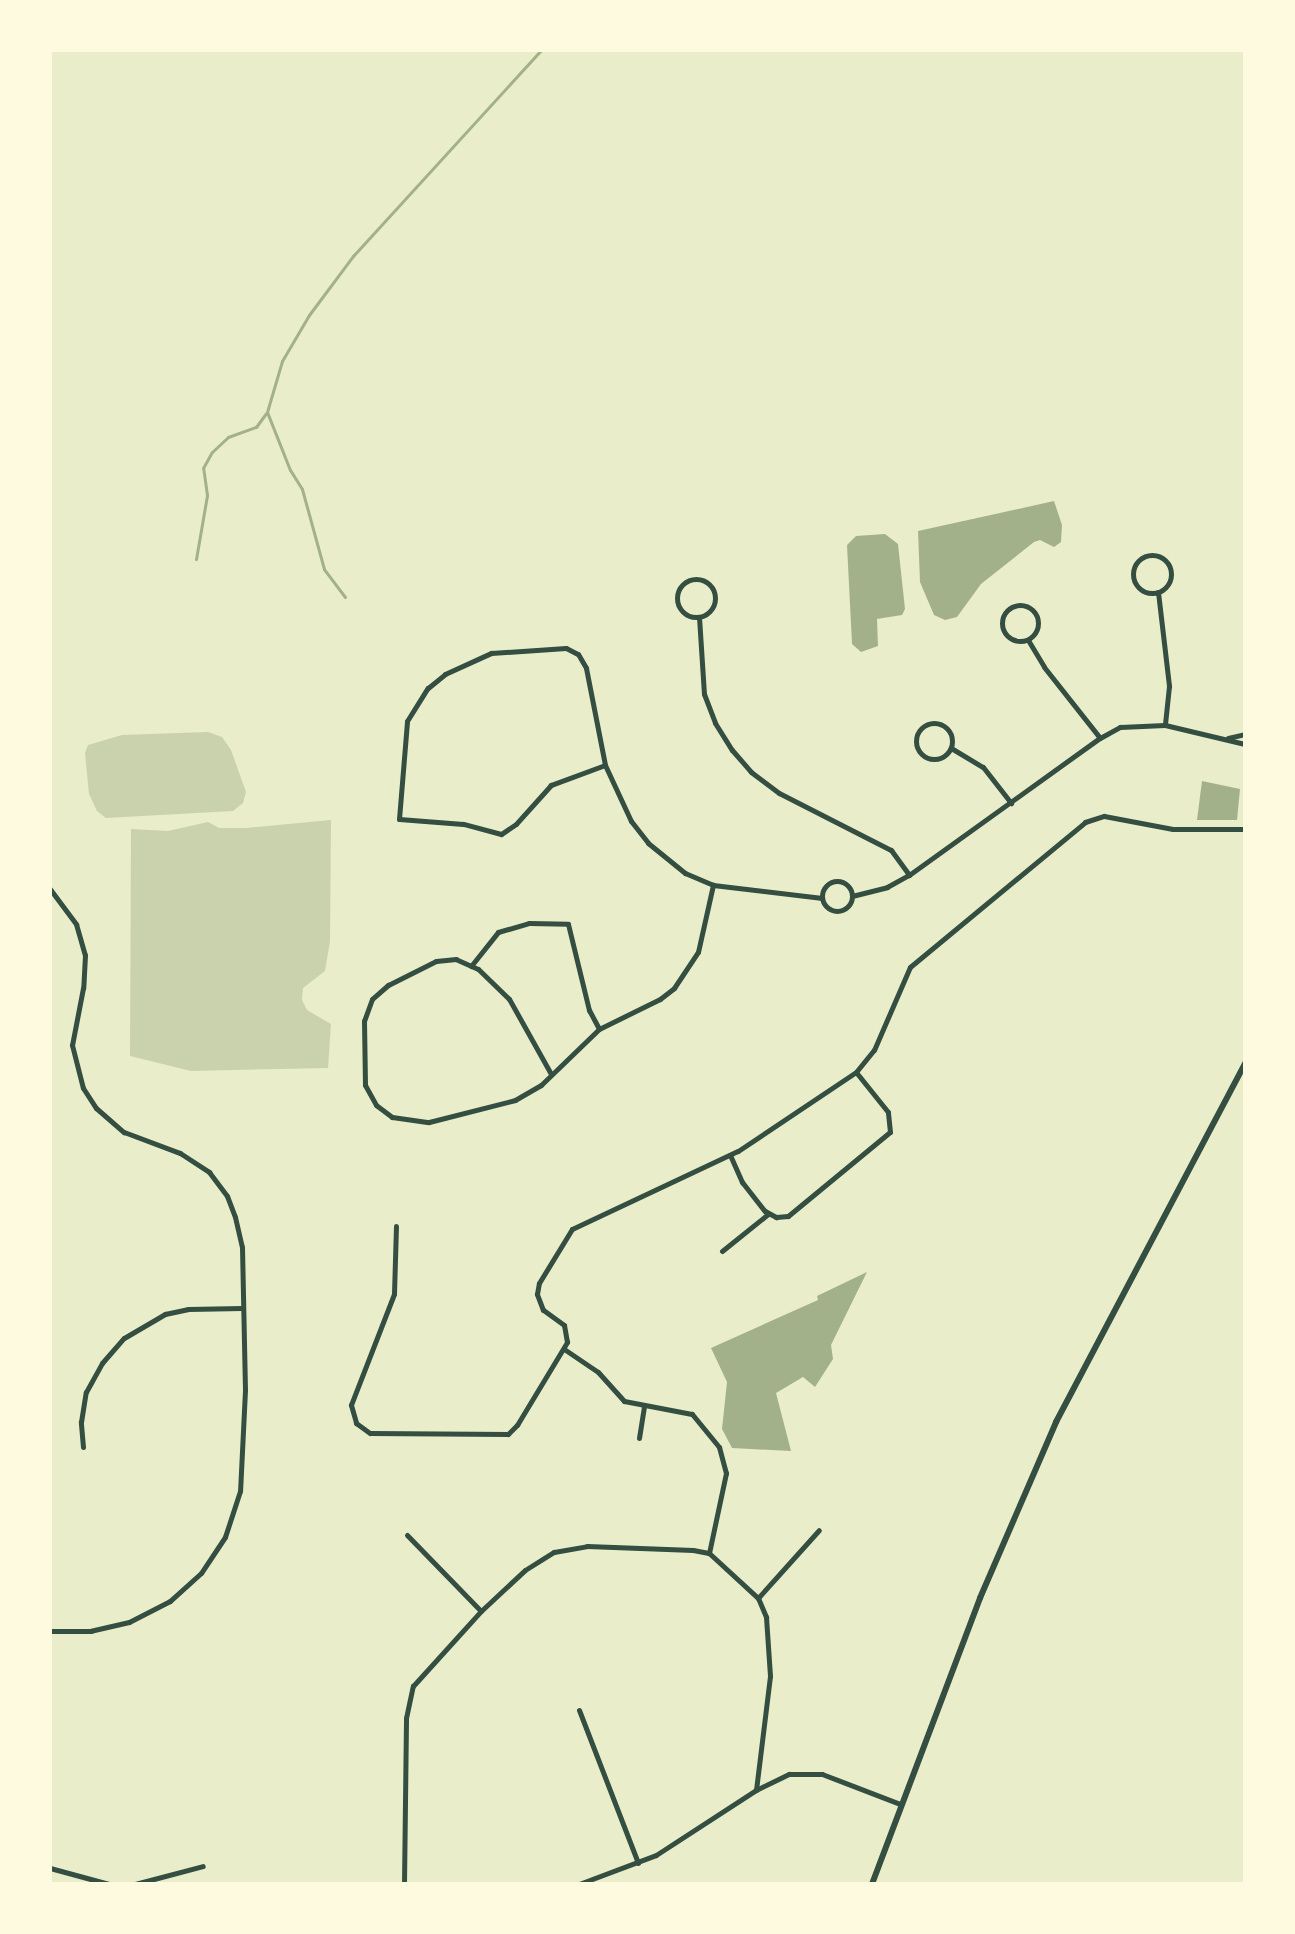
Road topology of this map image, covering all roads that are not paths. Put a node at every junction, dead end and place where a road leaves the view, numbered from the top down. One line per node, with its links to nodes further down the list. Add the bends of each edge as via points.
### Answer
1 (1158, 592): 1 (street, via 1171,578 1169,565 1159,556 1146,556 1136,564 1135,581 1147,592); 4 (street, via 1169,686)
2 (699, 617): 2 (street, via 711,609 714,594 696,579 680,588 677,600 682,611); 13 (street, via 704,694 732,750 779,793 891,850)
3 (1028, 640): 3 (street, via 1037,631 1036,613 1026,605 1013,606 1004,614 1002,627 1009,638); 6 (street)
4 (1165, 725): 6 (street, via 1120,727); 7 (street)
5 (1245, 734): 7 (street)
6 (1100, 738): 11 (street)
7 (1227, 738): 8 (street)
8 (1245, 744)
9 (951, 748): 9 (street, via 950,730 940,723 923,726 916,737 918,750 929,759 942,758); 11 (street, via 983,767)
10 (605, 765): 10 (street, via 586,668 578,654 566,648 504,650 466,663 428,688 407,721 399,819 463,824 501,834 551,785); 14 (street, via 631,821 648,843 685,873)
11 (1011, 803): 13 (street)
12 (1245, 829): 21 (street, via 1173,829 1104,816 1085,822 910,967 874,1050)
13 (909, 875): 16 (street)
14 (713, 885): 17 (street); 19 (street, via 698,952 674,988)
15 (50, 889): 27 (street, via 76,924 85,955 72,1045 83,1088 96,1108 124,1132 180,1153 220,1184 242,1247)
16 (852, 896): 17 (street, via 847,908 834,911); 17 (street, via 840,882 827,885)
17 (822, 898)
18 (471, 966): 19 (street, via 498,932 529,923 568,924 589,1010); 22 (street, via 514,1005); 22 (street, via 456,959 436,961 372,999 364,1021 362,1070 371,1099 392,1117 429,1122 515,1100)
19 (599, 1029): 22 (street)
20 (1245, 1063): 40 (street, via 1056,1422)
21 (856, 1072): 23 (street); 24 (street, via 888,1112 889,1134 788,1216)
22 (551, 1074)
23 (730, 1155): 24 (street, via 742,1182); 28 (street, via 572,1229 537,1294 543,1310 565,1328)
24 (768, 1214): 26 (street)
25 (396, 1226): 28 (street, via 394,1294 351,1405 360,1428 394,1434 508,1434)
26 (722, 1251)
27 (242, 1308): 31 (street, via 165,1314 124,1338 86,1392); 37 (street, via 243,1470 234,1512 215,1554 182,1591 144,1616 91,1631)
28 (564, 1349): 29 (street, via 598,1372 618,1398)
29 (644, 1406): 30 (street); 34 (street, via 692,1414 724,1455 726,1473)
30 (639, 1438)
31 (83, 1447)
32 (819, 1530): 35 (street)
33 (407, 1535): 36 (street)
34 (709, 1553): 35 (street); 36 (street, via 587,1546 554,1552 525,1570)
35 (758, 1598): 39 (street, via 766,1617 770,1676)
36 (481, 1611): 46 (street, via 421,1674 408,1701)
37 (50, 1631)
38 (579, 1710): 41 (street)
39 (756, 1790): 40 (street, via 807,1771); 41 (street)
40 (900, 1804): 48 (street)
41 (638, 1863): 47 (street)
42 (203, 1866): 45 (street)
43 (50, 1868): 44 (street)
44 (109, 1884)
45 (135, 1884)
46 (404, 1884)
47 (579, 1884)
48 (872, 1884)

